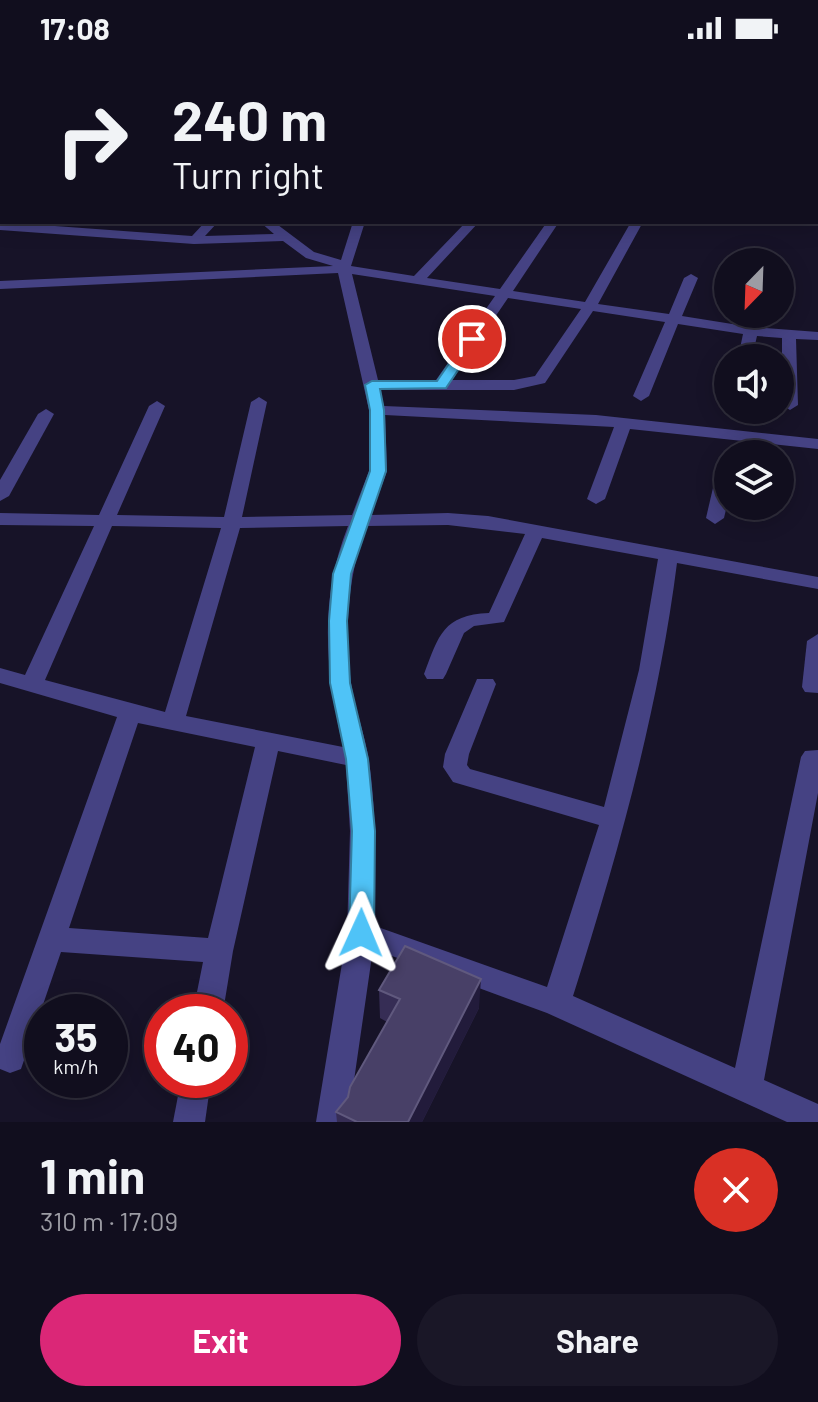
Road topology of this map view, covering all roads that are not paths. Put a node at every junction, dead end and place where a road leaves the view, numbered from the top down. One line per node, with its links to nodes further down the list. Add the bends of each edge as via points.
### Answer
1 (210, 224): 9 (street)
2 (268, 224): 8 (street)
3 (358, 224): 10 (street)
4 (471, 224): 12 (street)
5 (552, 224): 14 (street)
6 (636, 224): 15 (street)
7 (0, 226): 9 (street)
8 (284, 237): 9 (street); 10 (street, via 310,255)
9 (194, 240)
10 (345, 267): 12 (street); 13 (street); 22 (street)
11 (691, 278): 16 (street)
12 (417, 280): 14 (street)
13 (0, 285)
14 (503, 294): 15 (street); 23 (street)
15 (589, 307): 16 (street); 23 (street, via 540,380)
16 (674, 319): 17 (street); 24 (street)
17 (751, 331): 18 (street); 20 (street)
18 (789, 334): 19 (street); 21 (street)
19 (818, 336)
20 (748, 344)
21 (789, 344)
22 (372, 385): 23 (street); 27 (street)
23 (441, 385)
24 (641, 396)
25 (259, 402): 38 (street)
26 (157, 406): 37 (street)
27 (377, 410): 29 (street); 36 (street, via 378,471)
28 (46, 414): 33 (street)
29 (624, 423): 30 (street); 34 (street)
30 (734, 436): 31 (street); 32 (street)
31 (733, 440)
32 (818, 444)
33 (0, 496)
34 (596, 499)
35 (0, 519): 37 (street)
36 (360, 521): 38 (street); 39 (street, via 448,519); 52 (street, via 342,574 338,638 340,683)
37 (107, 523): 38 (street); 45 (street)
38 (232, 523): 49 (street)
39 (536, 531): 40 (street); 43 (street, via 497,617 458,626)
40 (668, 556): 41 (street); 53 (street, via 642,717)
41 (818, 583)
42 (818, 641): 47 (street)
43 (435, 674)
44 (0, 675): 45 (street)
45 (33, 682): 48 (street)
46 (485, 684): 53 (street, via 457,754 455,767 462,776)
47 (813, 687)
48 (130, 713): 49 (street); 55 (street)
49 (173, 722): 50 (street)
50 (268, 743): 52 (street); 56 (street)
51 (813, 757): 60 (street)
52 (357, 759): 54 (street, via 363,831)
53 (614, 820): 58 (street)
54 (361, 933): 58 (street); 64 (street)
55 (53, 939): 56 (street); 59 (street)
56 (219, 951): 57 (street)
57 (211, 994)
58 (556, 1003): 60 (street)
59 (10, 1059)
60 (747, 1087): 62 (street)
61 (193, 1098): 63 (street)
62 (818, 1120)
63 (189, 1122)
64 (332, 1122)

